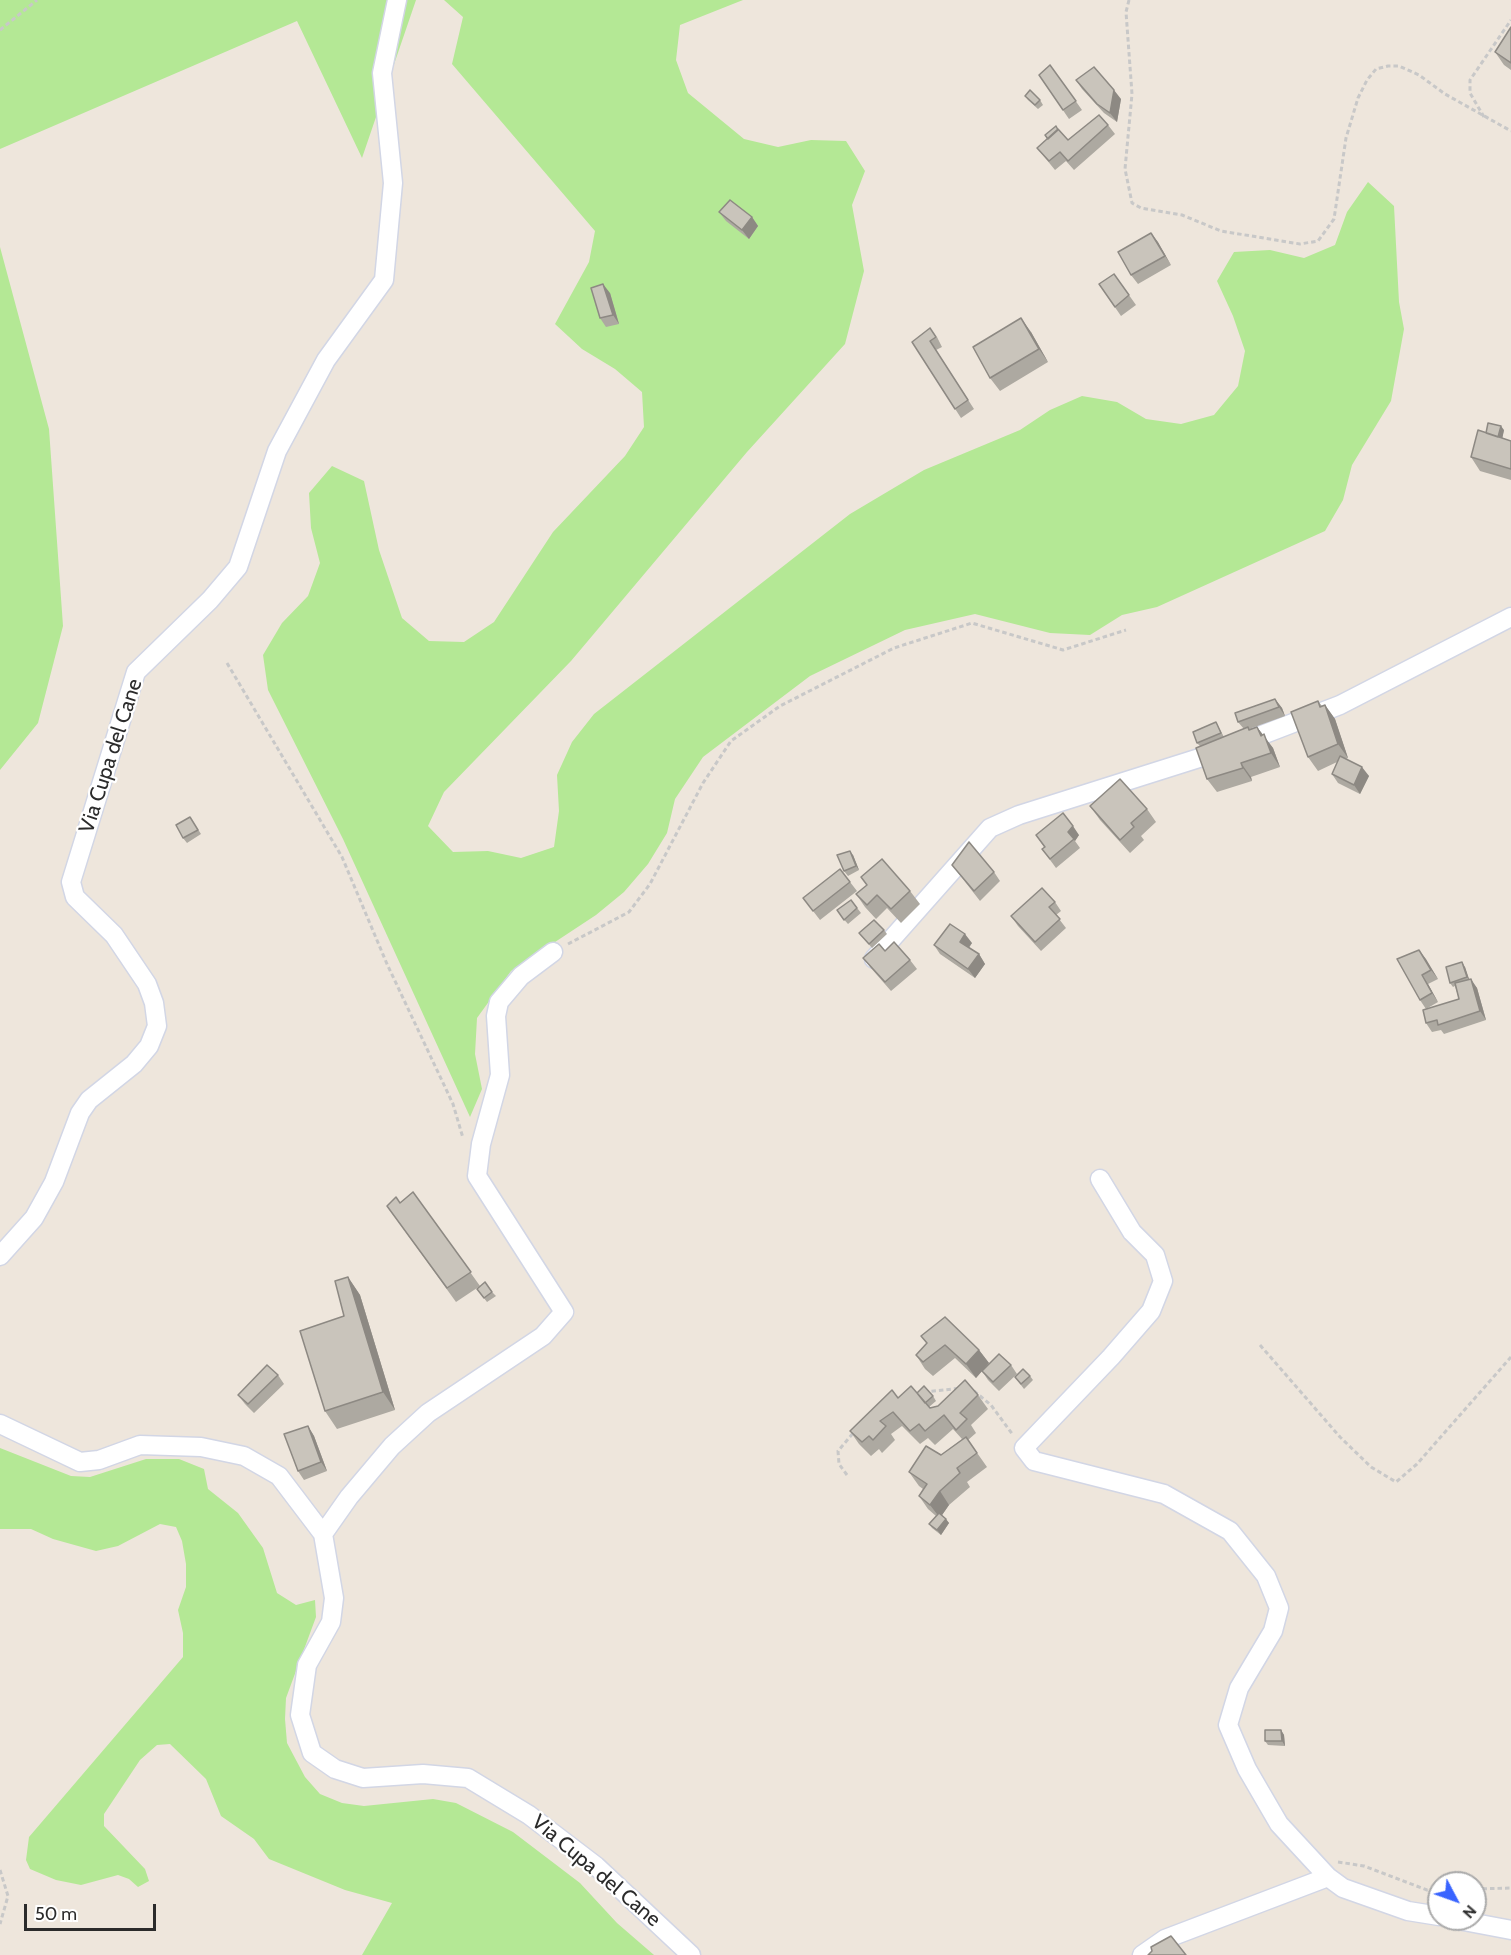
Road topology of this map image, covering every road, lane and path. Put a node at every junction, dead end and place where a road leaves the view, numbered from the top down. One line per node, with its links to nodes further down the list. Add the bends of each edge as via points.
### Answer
1 (37, 0): 5 (path)
2 (397, 0): 15 (street, Via Cupa del Cane, via 382,73 393,183 384,280 326,360 277,451 238,567 136,672 71,882 75,897 114,935 147,984 157,1026 149,1046 134,1064 89,1100 80,1113 54,1182 34,1218)
3 (1129, 0): 6 (path, via 1126,12 1132,94 1125,169 1132,203 1141,208 1182,215 1221,231 1300,244 1318,241 1334,219 1346,138 1358,98 1376,69 1399,66)
4 (1511, 20): 6 (path, via 1470,80 1470,93)
5 (0, 30)
6 (1485, 118): 7 (path)
7 (1511, 131)
8 (1511, 617): 12 (street, via 1340,705 1215,753 1019,815 990,828)
9 (1126, 630): 11 (path, via 1063,650 972,623 894,648 780,706 731,741 702,783 650,884 629,912)
10 (227, 663): 13 (path, via 342,857 453,1104)
11 (553, 952): 23 (street, via 521,976 499,1002 496,1016 500,1075 481,1144 477,1176 564,1312 543,1336 428,1413 392,1446)
12 (874, 959)
13 (467, 1147)
14 (1100, 1179): 21 (street, via 1132,1232 1155,1255 1163,1281 1151,1311)
15 (0, 1256)
16 (1260, 1344): 17 (path, via 1340,1437 1371,1467 1396,1482 1417,1464)
17 (1511, 1357)
18 (918, 1394): 21 (path, via 957,1386 976,1392)
19 (0, 1424): 23 (street, Via Cupa del Cane, via 80,1462 99,1460 140,1445 201,1447 244,1456 279,1476)
20 (856, 1430): 22 (path, via 838,1451 839,1464)
21 (1024, 1448): 24 (street, via 1034,1461 1164,1494 1230,1531 1266,1576 1279,1608 1273,1631 1239,1688 1228,1725 1247,1769 1280,1824)
22 (847, 1475)
23 (322, 1534): 34 (street, Via Cupa del Cane, via 334,1598 331,1622 307,1665 300,1715 312,1754 335,1769 363,1778 423,1774 468,1778 529,1815 596,1866)
24 (1310, 1857): 26 (street); 29 (path, via 1364,1866)
25 (0, 1870): 31 (path, via 8,1896)
26 (1328, 1877): 30 (street, via 1343,1888); 35 (street, via 1165,1939)
27 (1511, 1888): 28 (path)
28 (1487, 1889)
29 (1427, 1890)
30 (1427, 1915)
31 (0, 1924)
32 (1487, 1925): 33 (street)
33 (1511, 1930)
34 (692, 1955)
35 (1142, 1955)

